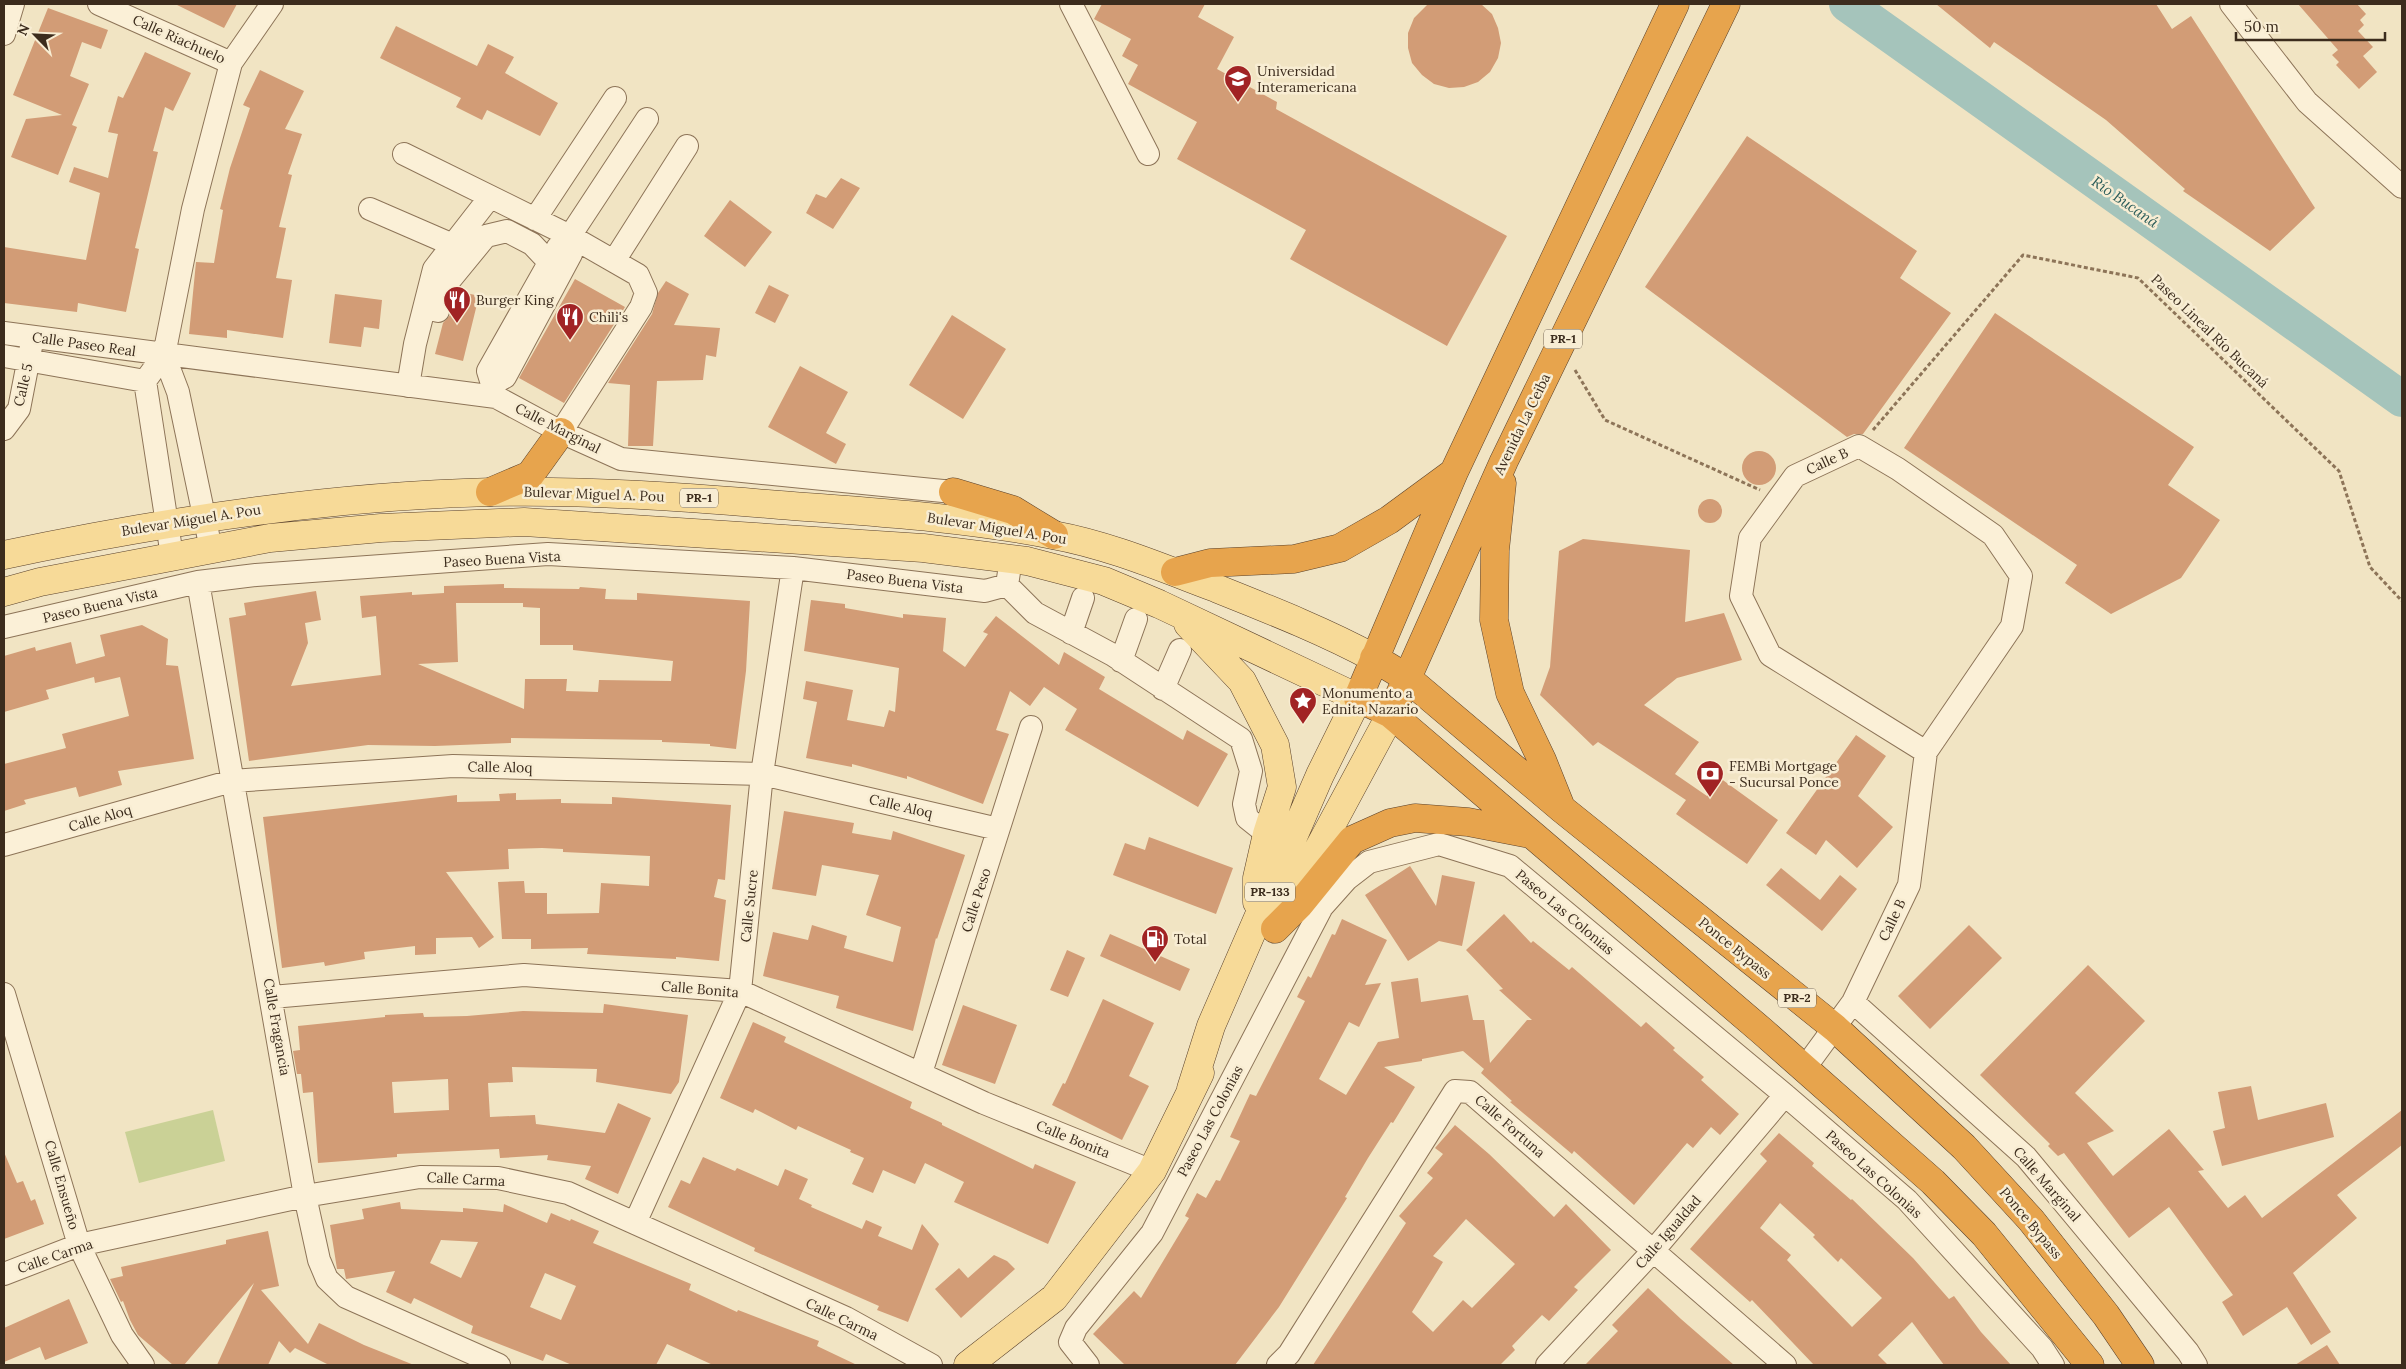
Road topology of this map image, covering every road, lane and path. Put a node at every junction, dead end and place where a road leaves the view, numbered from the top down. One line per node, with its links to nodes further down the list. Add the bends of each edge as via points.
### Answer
1 (13, 4): 8 (street)
2 (99, 4): 9 (street, Calle Riachuelo)
3 (272, 4): 9 (street)
4 (1071, 4): 14 (street)
5 (1675, 4): 37 (highway)
6 (1726, 4): 25 (highway, Avenida La Ceiba / PR-1)
7 (2231, 4): 15 (street, via 2307,102)
8 (4, 34)
9 (231, 63): 26 (street, via 193,209)
10 (615, 98): 18 (street)
11 (647, 120): 19 (street)
12 (687, 146): 21 (street)
13 (404, 154): 16 (street)
14 (1148, 154)
15 (2402, 187)
16 (490, 197): 18 (street); 20 (street)
17 (370, 209): 20 (street)
18 (535, 219): 19 (street)
19 (570, 236): 21 (street); 22 (street); 32 (street, via 571,254 567,263 505,377)
20 (453, 245): 29 (street, via 434,269)
21 (614, 261): 34 (street, via 638,275 646,293 641,307)
22 (549, 262): 29 (street, via 532,244 507,231 486,236 445,286 426,358); 32 (street, via 488,372)
23 (4, 333): 24 (street, Calle Paseo Real)
24 (33, 337): 26 (street, Calle Paseo Real); 28 (street, Calle 5)
25 (1560, 345): 36 (highway, Avenida La Ceiba / PR-1); 40 (path, via 1605,420)
26 (164, 355): 30 (street); 31 (street, Calle Marginal); 41 (street, via 178,392)
27 (4, 356): 28 (street, Calle Paseo Real)
28 (29, 360): 30 (street, Calle Paseo Real); 33 (street, Calle 5, via 19,409)
29 (412, 363): 31 (street)
30 (145, 381): 42 (street)
31 (408, 386): 32 (street, Calle Marginal)
32 (491, 390): 34 (street, Calle Marginal, via 496,397)
33 (4, 429)
34 (561, 432): 38 (highway, via 530,474); 39 (street, Calle Marginal, via 621,459)
35 (1859, 446): 40 (street, Calle B, via 1796,476); 54 (path, Paseo Lineal Río Bucaná, via 2023,255 2138,278 2339,471 2370,567); 67 (street, Calle B, via 1993,535 2021,576 2012,626)
36 (1504, 461): 62 (highway, Avenida La Ceiba / PR-1); 70 (highway, via 1495,550 1494,620 1510,693)
37 (1454, 472): 49 (highway, via 1389,520 1340,548 1294,559 1210,563); 60 (highway)
38 (490, 492): 41 (main road, Bulevar Miguel A. Pou / PR-1, via 378,498); 43 (main road, Bulevar Miguel A. Pou / PR-1, via 637,494 926,517)
39 (953, 492): 43 (highway, via 1013,510)
40 (1779, 499): 67 (street, Calle B, via 1750,538 1741,596 1770,655)
41 (206, 518): 42 (main road, Bulevar Miguel A. Pou / PR-1); 44 (street)
42 (167, 524): 45 (main road, Bulevar Miguel A. Pou / PR-1); 46 (street)
43 (1054, 535): 49 (main road, Bulevar Miguel A. Pou / PR-1, via 1121,552)
44 (211, 549): 46 (main road, Bulevar Miguel A. Pou); 47 (main road, Bulevar Miguel A. Pou, via 270,538 381,528 524,522 922,548)
45 (4, 555)
46 (172, 556): 52 (main road, Bulevar Miguel A. Pou)
47 (1011, 559): 51 (street); 55 (main road, Bulevar Miguel A. Pou, via 1104,580)
48 (793, 568): 50 (street, Paseo Buena Vista, via 548,554); 51 (street, Paseo Buena Vista, via 985,591); 68 (street, Calle Sucre)
49 (1175, 572): 60 (main road, Bulevar Miguel A. Pou / PR-1, via 1284,615)
50 (198, 582): 57 (street, Paseo Buena Vista); 69 (street, Calle Fragancia)
51 (1007, 585): 58 (street, via 1035,613)
52 (4, 592)
53 (1083, 598): 58 (street)
54 (2402, 601)
55 (1176, 612): 64 (main road, Bulevar Miguel A. Pou); 72 (main road, via 1242,681 1275,744 1282,787)
56 (1136, 619): 61 (street)
57 (4, 627)
58 (1071, 633): 61 (street)
59 (1180, 650): 63 (street)
60 (1374, 658): 62 (highway, Ponce Bypass / PR-1); 64 (highway)
61 (1121, 661): 63 (street)
62 (1407, 678): 65 (highway, Avenida La Ceiba / PR-1); 70 (highway, Ponce Bypass / PR-2)
63 (1163, 688): 72 (street, via 1241,739 1251,771 1244,804 1248,818)
64 (1358, 698): 65 (highway); 75 (main road, PR-133, via 1320,775)
65 (1391, 714): 73 (highway); 75 (main road, PR-133)
66 (1032, 727): 71 (street, Calle Peso)
67 (1926, 752): 79 (street, Calle B, via 1909,884)
68 (762, 774): 69 (street, Calle Aloq, via 452,766); 71 (street, Calle Aloq); 76 (street, Calle Sucre)
69 (232, 781): 74 (street, Calle Aloq); 78 (street, Calle Fragancia)
70 (1562, 809): 80 (highway, Ponce Bypass / PR-2)
71 (998, 829): 83 (street, Calle Peso)
72 (1267, 834): 75 (main road, via 1257,878)
73 (1533, 835): 75 (highway, via 1468,822 1415,818 1390,823 1352,840 1300,904); 82 (highway)
74 (4, 845)
75 (1266, 925): 85 (main road, PR-133, via 1224,1034 1191,1089)
76 (740, 991): 78 (street, Calle Bonita, via 524,975); 83 (street, Calle Bonita); 87 (street, Calle Sucre)
77 (4, 994): 81 (street, Calle Ensueño)
78 (272, 998): 86 (street, Calle Fragancia)
79 (1854, 1002): 80 (street, Calle B); 102 (street, Calle Marginal, via 2026,1156)
80 (1835, 1028): 82 (street, Calle B); 101 (highway, Ponce Bypass / PR-2, via 1964,1147 2011,1198 2106,1315)
81 (13, 1051): 88 (street, Calle Ensueño)
82 (1804, 1069): 100 (highway, via 1933,1182 1984,1234)
83 (921, 1073): 85 (street, Calle Bonita, via 984,1103)
84 (1785, 1095): 89 (street, Calle Igualdad); 95 (street, Paseo Las Colonias, via 1510,866 1438,844 1369,862 1347,879 1322,907 1152,1233 1076,1328 1070,1342); 99 (street, Paseo Las Colonias, via 1907,1200 2042,1348)
85 (1152, 1170): 94 (main road, PR-133, via 1054,1298)
86 (305, 1196): 87 (street, Calle Carma, via 420,1177 498,1178 568,1193); 88 (street, Calle Carma); 92 (street, Calle Fragancia, via 319,1260 327,1279 346,1296)
87 (635, 1223): 93 (street, Calle Carma, via 846,1318)
88 (79, 1245): 90 (street, Calle Carma); 91 (street, Calle Ensueño, via 122,1335)
89 (1653, 1250): 96 (street, Calle Fortuna, via 1470,1092 1455,1091 1289,1354); 97 (street, Calle Igualdad); 98 (street, Calle Fortuna)
90 (4, 1274)
91 (144, 1365)
92 (500, 1365)
93 (930, 1365)
94 (968, 1365)
95 (1088, 1365)
96 (1278, 1365)
97 (1547, 1365)
98 (1785, 1365)
99 (2053, 1365)
100 (2090, 1365)
101 (2140, 1365)
102 (2196, 1365)

